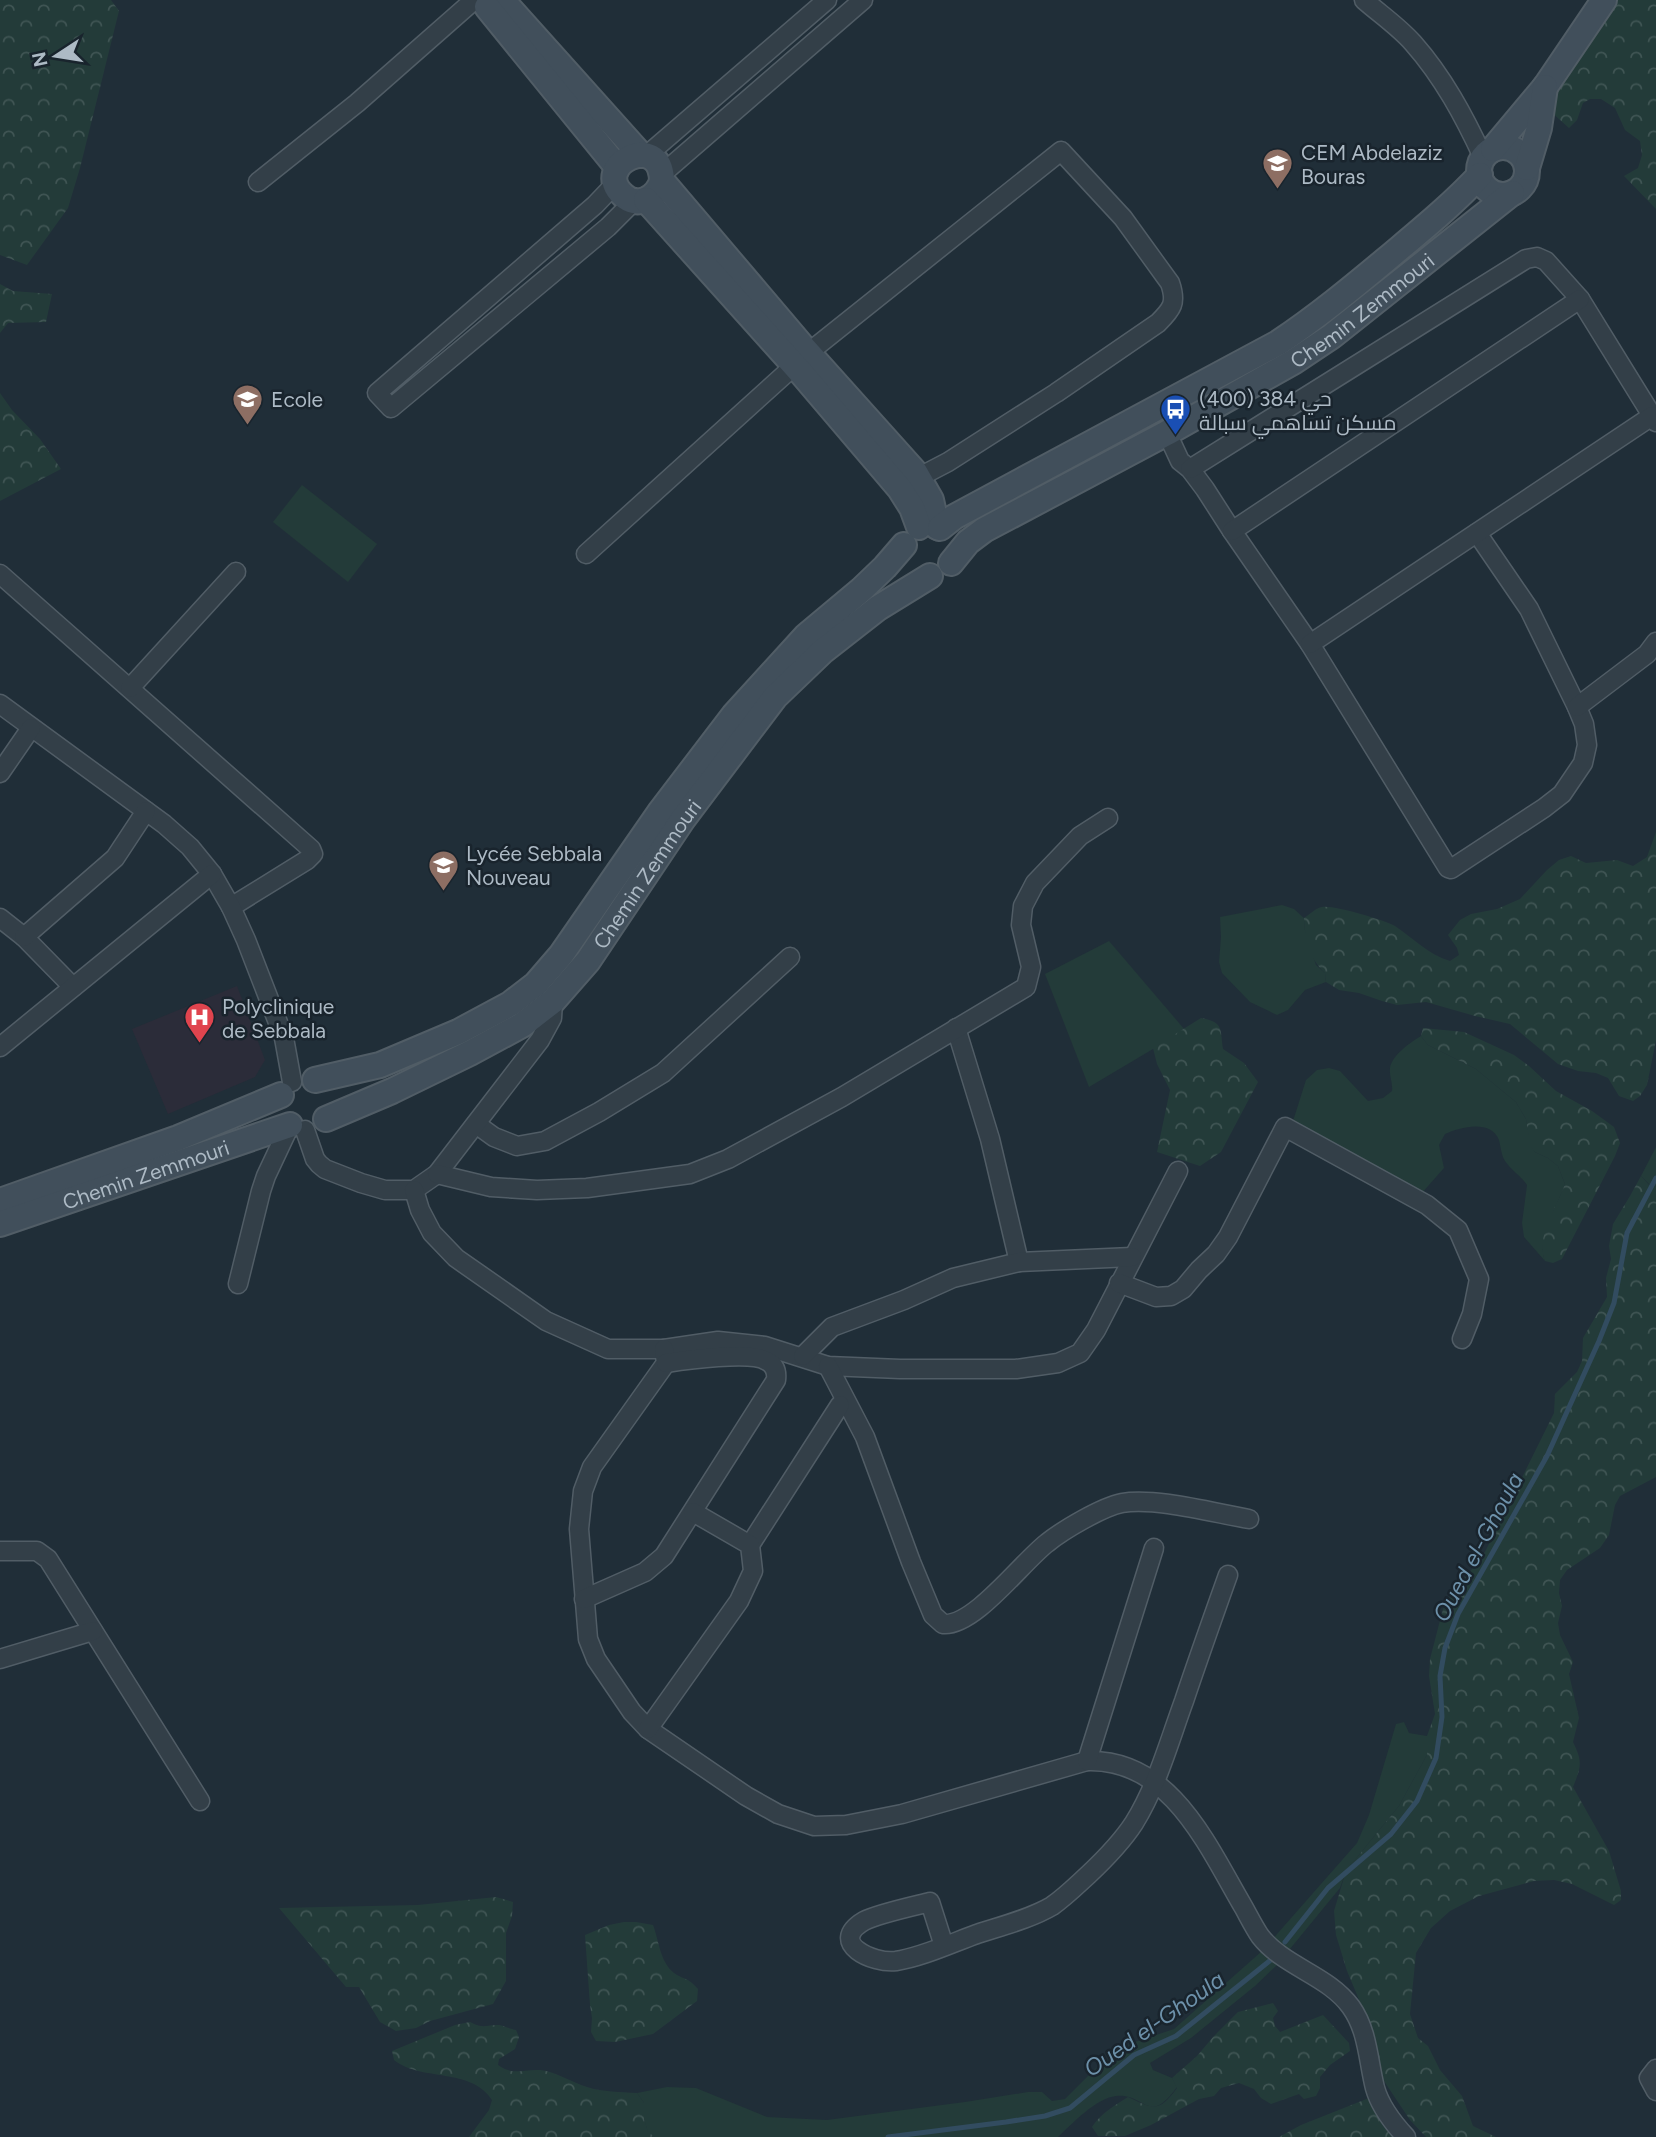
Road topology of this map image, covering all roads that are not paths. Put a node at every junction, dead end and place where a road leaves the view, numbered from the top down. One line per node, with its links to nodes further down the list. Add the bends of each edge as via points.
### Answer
1 (827, 0): 10 (street)
2 (863, 0): 10 (street)
3 (1364, 0): 7 (street, via 1411,40 1433,67)
4 (1604, 0): 6 (street, Chemin Zemmouri)
5 (486, 2): 9 (street); 10 (street); 11 (street)
6 (1545, 87): 7 (street, Chemin Zemmouri); 8 (street, Chemin Zemmouri)
7 (1485, 160): 8 (street, via 1502,147 1510,148 1525,159); 12 (street, via 1488,189 1495,194); 20 (street, Chemin Zemmouri, via 1452,204 1315,319)
8 (1527, 168): 12 (street, via 1524,183)
9 (617, 175): 10 (street, via 622,195); 10 (street, via 623,160 632,155); 10 (street, via 595,205 377,393 391,408 608,227)
10 (648, 178): 14 (street)
11 (258, 182)
12 (1512, 193): 16 (street, Chemin Zemmouri, via 1332,336)
13 (1580, 299): 15 (street); 17 (street, via 1546,261 1526,259); 19 (street)
14 (802, 360): 18 (street); 18 (street, via 1060,151 1123,218 1170,283 1174,296 1171,310 1158,324 948,462 925,474); 20 (street, via 900,489); 22 (street)
15 (1654, 419): 21 (street)
16 (1167, 433): 17 (street, via 1180,461); 23 (street, Chemin Zemmouri, via 984,530)
17 (1190, 469): 19 (street)
18 (915, 472): 20 (street, via 931,500)
19 (1232, 531): 28 (street)
20 (925, 532): 23 (street, via 950,537); 26 (street, via 903,552 909,567); 45 (street, Chemin Zemmouri, via 806,636 734,715 536,984 458,1032 380,1065)
21 (1477, 533): 28 (street); 31 (street, via 1529,609)
22 (586, 554)
23 (951, 562): 26 (street)
24 (236, 572): 29 (street)
25 (0, 574): 29 (street)
26 (930, 576): 42 (street, Chemin Zemmouri, via 878,608 775,697 683,819 588,961)
27 (1656, 642): 31 (street, via 1647,654)
28 (1310, 644): 31 (street, via 1451,869 1562,794 1584,762 1587,745)
29 (130, 688): 37 (street, via 311,849 313,854 307,860)
30 (0, 704): 32 (street)
31 (1577, 707)
32 (31, 728): 33 (street); 34 (street)
33 (0, 772)
34 (146, 811): 36 (street, via 190,847); 39 (street, via 115,858)
35 (1108, 818): 43 (street, via 1080,836 1035,883 1023,905 1021,925 1031,967 1026,987)
36 (212, 874): 37 (street); 41 (street)
37 (231, 906): 45 (street, via 284,1038)
38 (0, 918): 39 (street)
39 (24, 937): 41 (street)
40 (790, 957): 46 (street, via 663,1073 545,1141 517,1146)
41 (73, 987): 44 (street)
42 (553, 1001): 46 (street, via 552,1018 540,1040); 47 (street, Chemin Zemmouri, via 522,1025 470,1053)
43 (956, 1028): 49 (street, via 766,1139 690,1174 537,1190 491,1187); 54 (street, via 990,1139)
44 (0, 1046)
45 (296, 1086): 47 (street, via 280,1112); 47 (street, via 324,1087 329,1097 330,1108); 51 (street, Chemin Zemmouri, via 178,1138)
46 (476, 1124): 49 (street)
47 (307, 1125): 50 (street, via 315,1158 325,1169 385,1190); 52 (street, Chemin Zemmouri); 56 (street, via 266,1176)
48 (1178, 1171): 53 (street)
49 (437, 1174): 50 (street)
50 (414, 1190): 58 (street, via 432,1233 456,1258 546,1321 608,1349)
51 (0, 1201)
52 (0, 1224)
53 (1132, 1256): 54 (street); 55 (street)
54 (1019, 1262): 59 (street, via 953,1278 832,1327)
55 (1119, 1283): 57 (street, via 1156,1297 1184,1289 1222,1246 1286,1127 1427,1205 1458,1230 1479,1279); 60 (street, via 1080,1353 1058,1363 1016,1369)
56 (238, 1284)
57 (1462, 1339)
58 (665, 1356): 59 (street, via 718,1341); 62 (street, via 759,1358 771,1362 776,1373 773,1386); 68 (street, via 592,1467 583,1491 579,1529)
59 (803, 1356): 60 (street)
60 (828, 1366): 63 (street, via 865,1437 933,1615 943,1624 952,1624 979,1608 1048,1542 1119,1503 1140,1501)
61 (839, 1405): 64 (street)
62 (693, 1512): 64 (street); 68 (street, via 657,1563)
63 (1249, 1519)
64 (750, 1545): 71 (street, via 752,1571 739,1601)
65 (1154, 1548): 72 (street)
66 (0, 1550): 69 (street, via 43,1554)
67 (1228, 1575): 73 (street)
68 (583, 1599): 71 (street, via 588,1639 596,1659)
69 (93, 1632): 70 (street); 74 (street)
70 (0, 1659)
71 (648, 1729): 72 (street, via 746,1796 814,1826 902,1814)
72 (1087, 1761): 73 (street, via 1121,1764)
73 (1155, 1783): 75 (street, via 1113,1851 1063,1898 1032,1915); 78 (street, via 1198,1829 1261,1937 1290,1962 1330,1985 1350,2006 1363,2029 1376,2091)
74 (200, 1801)
75 (944, 1946): 75 (street, via 895,1961 872,1959 857,1952 850,1937 866,1920 930,1902)
76 (1656, 2069): 77 (street, via 1648,2078)
77 (1656, 2091)
78 (1406, 2137)

